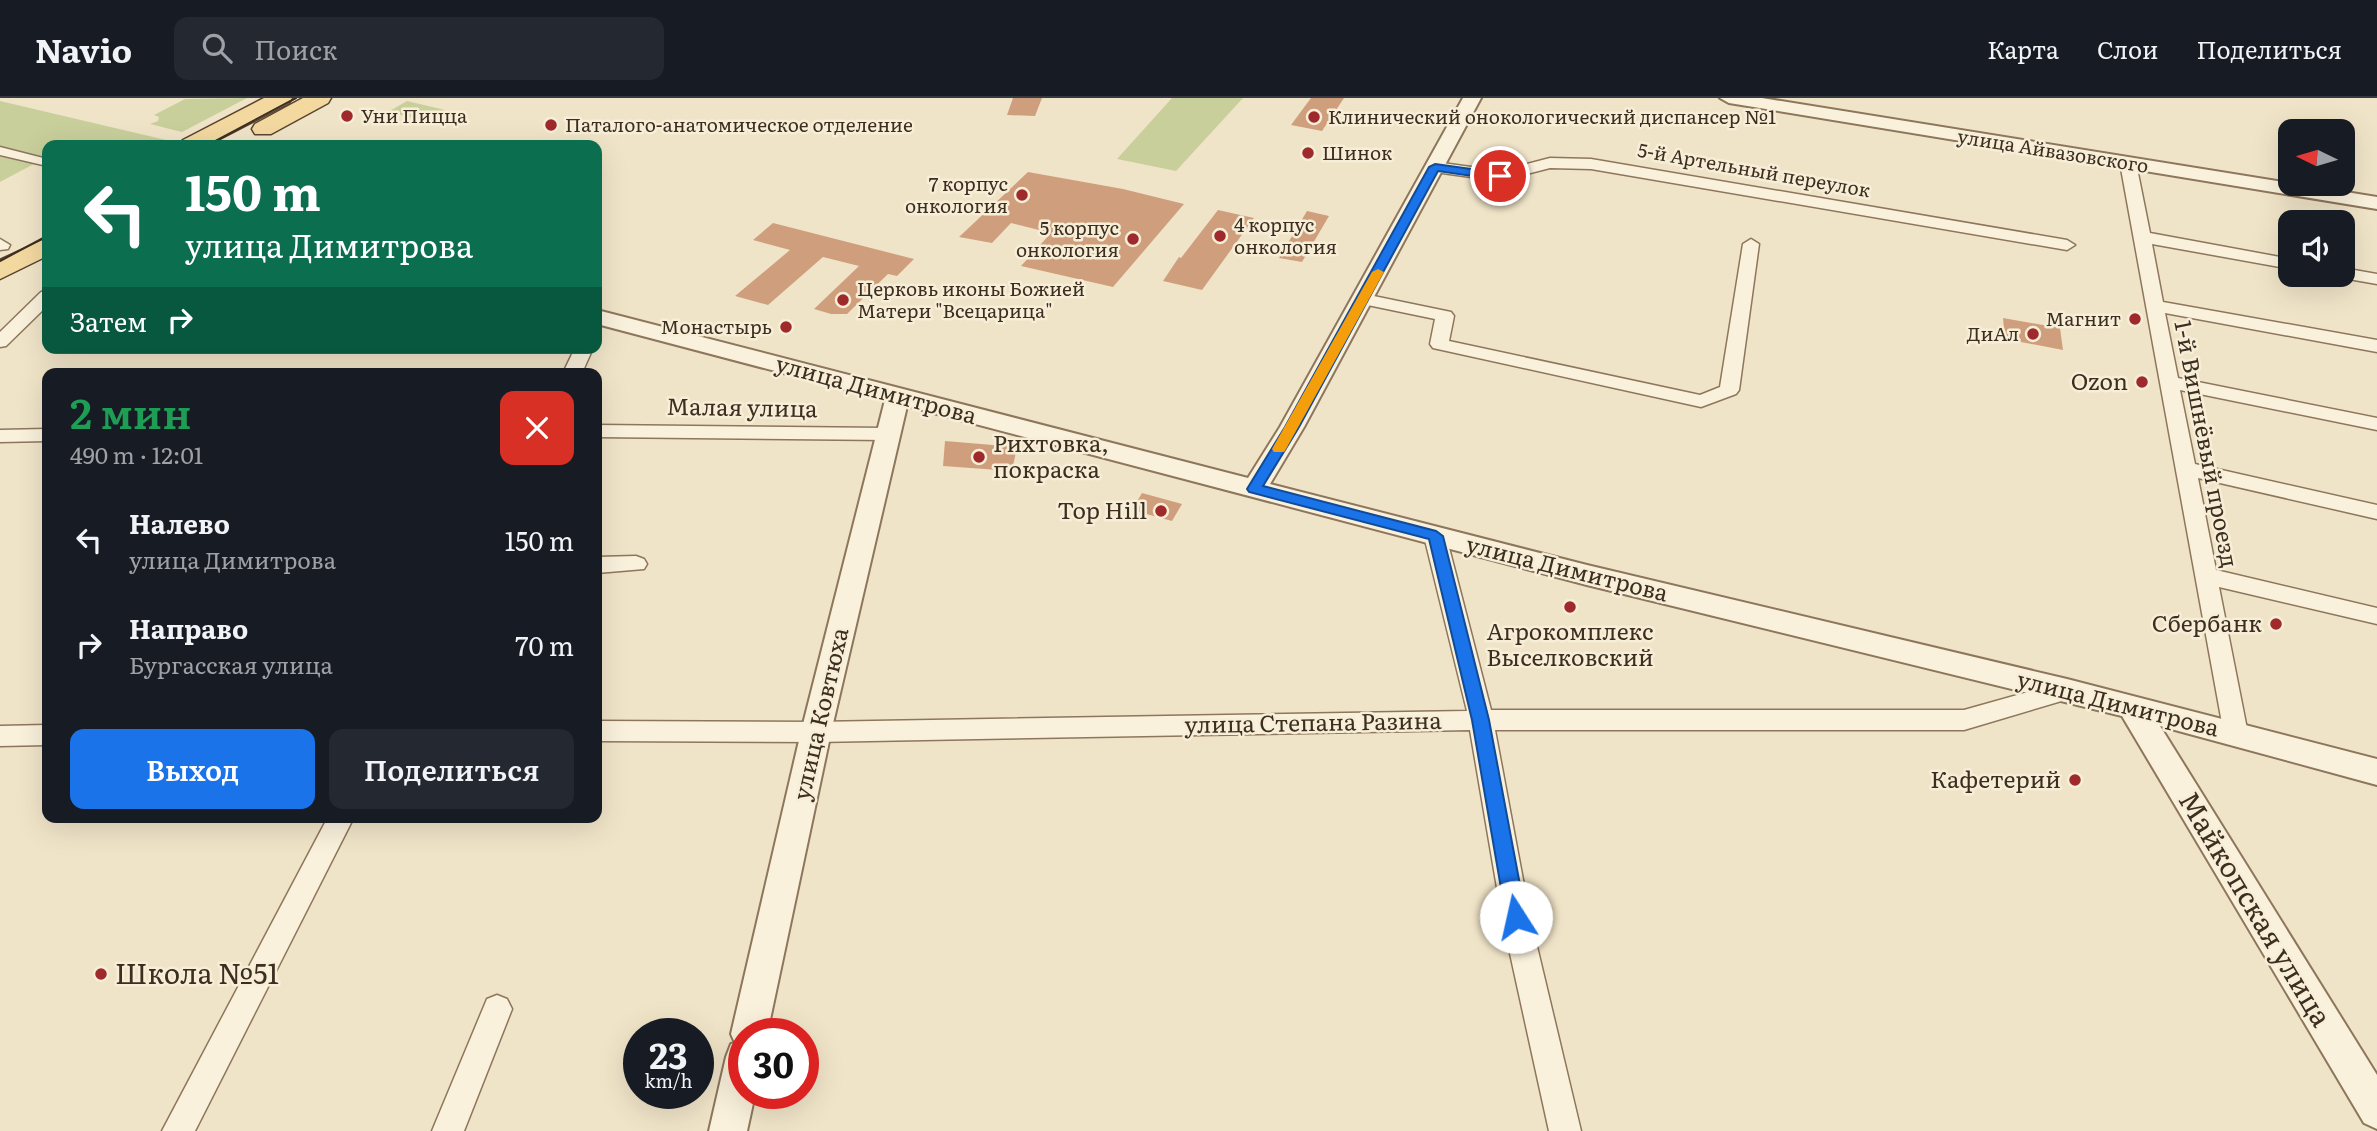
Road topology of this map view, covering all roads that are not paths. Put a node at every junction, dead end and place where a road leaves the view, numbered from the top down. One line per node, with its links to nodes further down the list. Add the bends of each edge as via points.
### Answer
1 (281, 98): 5 (main road)
2 (320, 98): 6 (main road)
3 (1472, 98): 10 (street)
4 (1729, 98): 9 (street, улица Айвазовского)
5 (201, 140)
6 (242, 140)
7 (0, 151): 8 (street)
8 (42, 162)
9 (2128, 163): 11 (street, улица Айвазовского); 13 (street, 1-й Вишнёвый проезд)
10 (1435, 167): 15 (street, 5-й Артельный переулок, via 1500,176 1550,163 1591,164); 22 (street)
11 (2377, 203)
12 (42, 224): 16 (main road)
13 (2142, 237): 18 (street); 24 (street, 1-й Вишнёвый проезд)
14 (1751, 244): 22 (street, via 1729,390 1701,401 1438,344 1445,316)
15 (2067, 244)
16 (1, 245)
17 (42, 249): 19 (main road)
18 (2278, 262)
19 (0, 271)
20 (2355, 275): 21 (street)
21 (2377, 279)
22 (1364, 299): 36 (street)
23 (42, 301): 26 (street)
24 (2155, 306): 27 (street); 28 (street, 1-й Вишнёвый проезд)
25 (602, 320): 29 (street, улица Димитрова)
26 (0, 342)
27 (2377, 346)
28 (2170, 382): 30 (street); 35 (street, 1-й Вишнёвый проезд)
29 (898, 396): 33 (street, улица Ковтюха); 36 (street, улица Димитрова)
30 (2377, 424)
31 (602, 431): 33 (street, Малая улица)
32 (42, 435): 34 (street)
33 (887, 435): 47 (street, улица Ковтюха)
34 (0, 436)
35 (2186, 470): 37 (street); 41 (street, 1-й Вишнёвый проезд)
36 (1254, 489): 38 (street, улица Димитрова)
37 (2377, 512)
38 (1436, 536): 43 (street, улица Димитрова); 45 (street)
39 (636, 564): 40 (street)
40 (602, 565)
41 (2206, 576): 42 (street); 48 (street, 1-й Вишнёвый проезд)
42 (2377, 616)
43 (2067, 691): 44 (street, улица Димитрова); 45 (street, улица Степана Разина, via 1964,720)
44 (2133, 708): 48 (street, улица Димитрова); 56 (street, Майкопская улица)
45 (1481, 720): 47 (street, улица Степана Разина); 60 (street, via 1516,917)
46 (602, 731): 47 (street, улица Степана Разина)
47 (816, 732): 54 (street, улица Ковтюха)
48 (2235, 734): 51 (street, улица Димитрова)
49 (42, 735): 50 (street)
50 (0, 736)
51 (2377, 772)
52 (338, 823): 57 (street)
53 (497, 1009): 58 (street)
54 (753, 1018)
55 (733, 1109): 59 (street)
56 (2377, 1110)
57 (178, 1131)
58 (448, 1131)
59 (728, 1131)
60 (1565, 1131)

